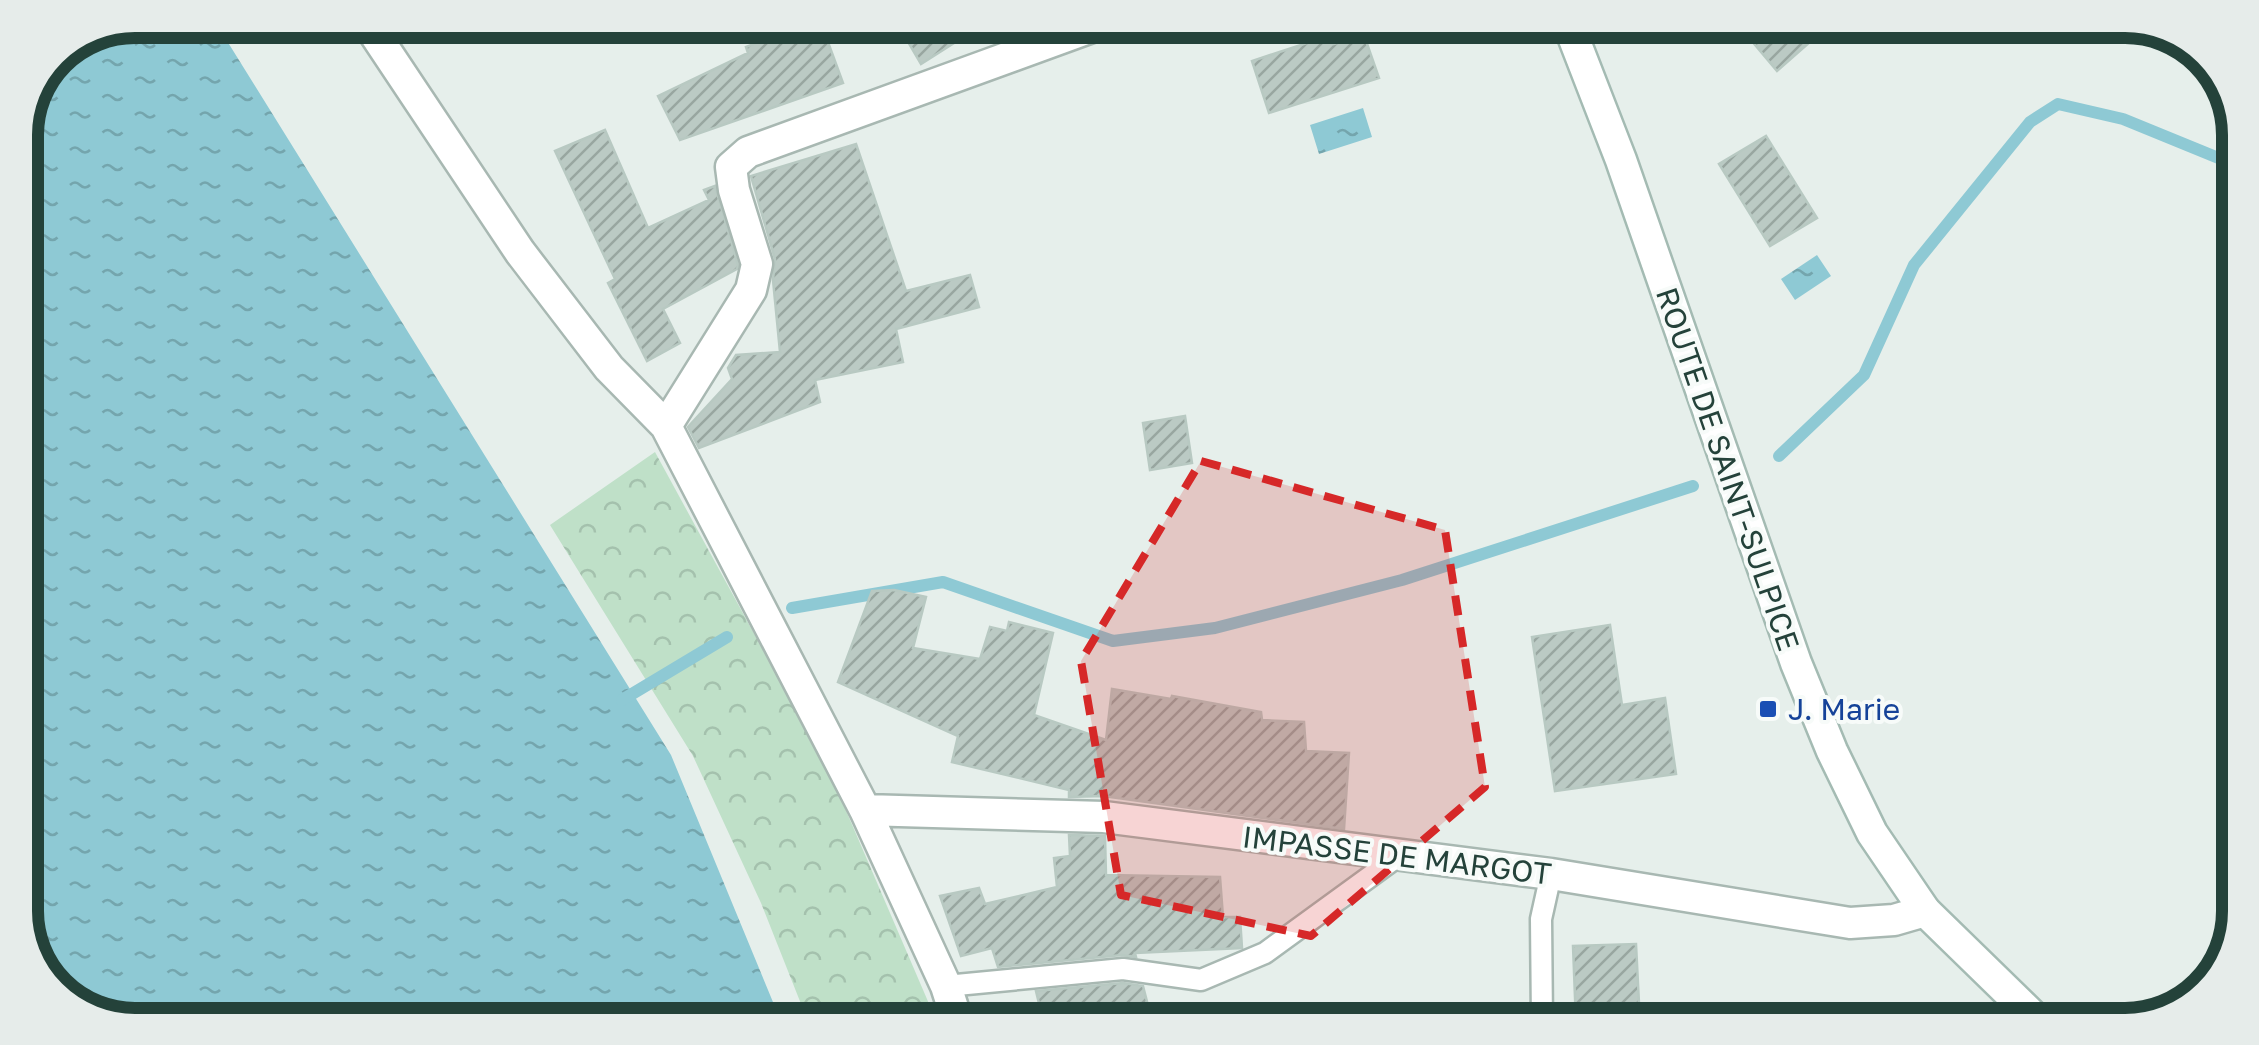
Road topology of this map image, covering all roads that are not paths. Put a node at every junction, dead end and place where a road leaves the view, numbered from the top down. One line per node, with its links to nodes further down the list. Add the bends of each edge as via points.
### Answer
1 (377, 38): 4 (street, via 520,252 608,368)
2 (1062, 38): 4 (street, via 748,152 731,167 757,264 751,290)
3 (1574, 38): 8 (street, ROUTE DE SAINT-SULPICE, via 1803,681 1872,833)
4 (666, 426): 5 (street)
5 (865, 810): 6 (street, IMPASSE DE MARGOT, via 1104,818); 9 (street)
6 (1401, 854): 7 (street, IMPASSE DE MARGOT); 9 (lane, via 1265,953 1201,980 1123,969)
7 (1550, 874): 8 (street, IMPASSE DE MARGOT, via 1850,923); 11 (lane, via 1541,920)
8 (1925, 912): 12 (street, ROUTE DE SAINT-SULPICE)
9 (946, 986): 10 (street)
10 (953, 1008)
11 (1542, 1008)
12 (2024, 1008)

